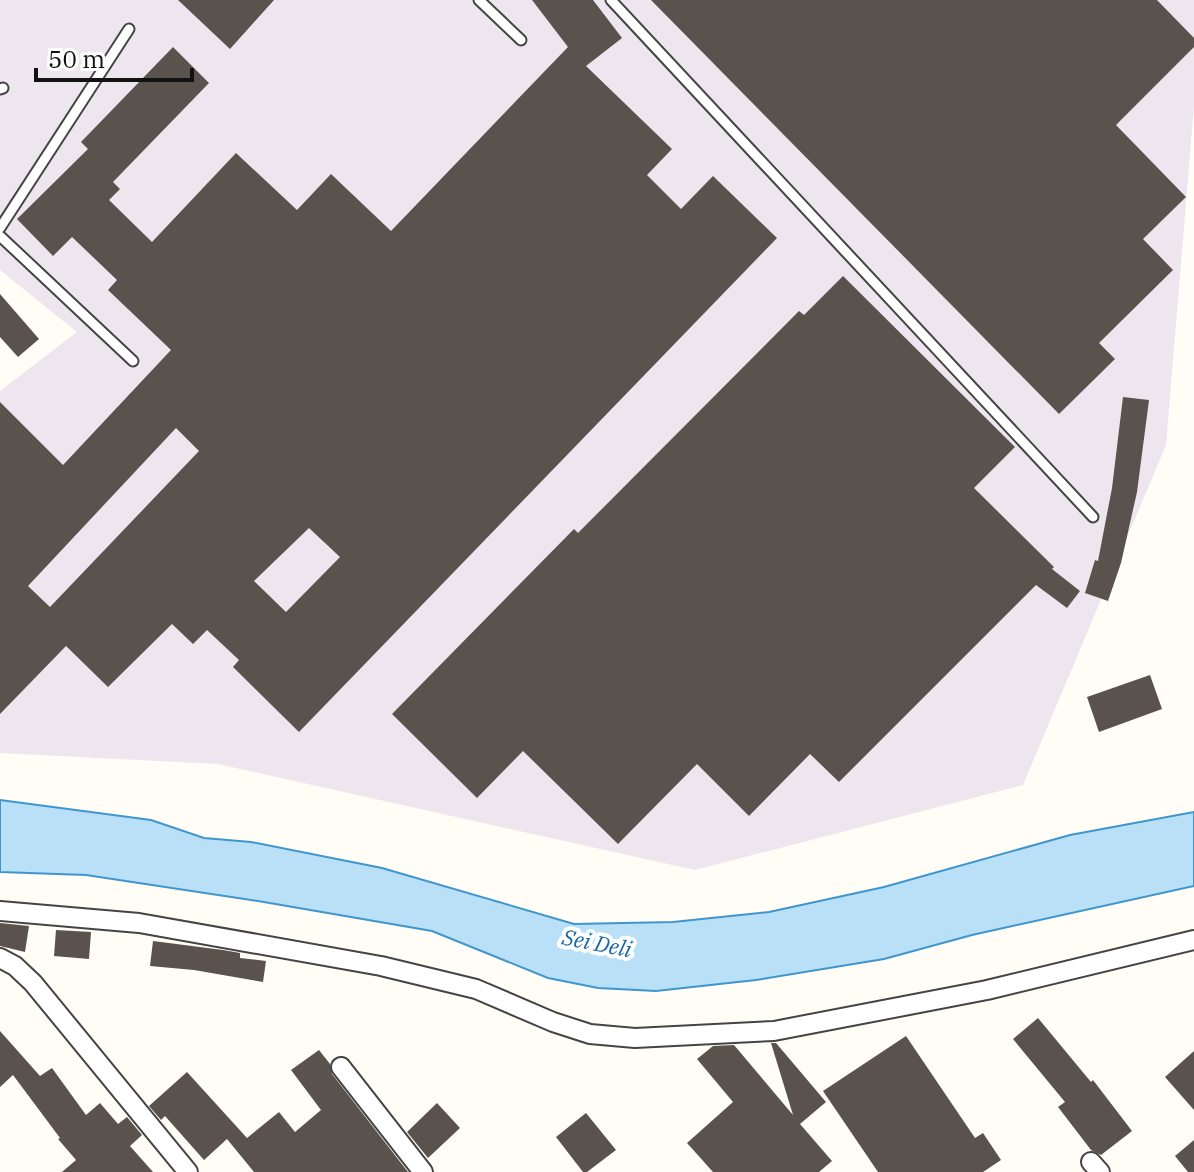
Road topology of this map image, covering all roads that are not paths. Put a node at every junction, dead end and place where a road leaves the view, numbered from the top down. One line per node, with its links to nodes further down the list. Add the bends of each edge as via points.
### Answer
1 (479, 0): 4 (lane)
2 (611, 0): 8 (lane)
3 (129, 29): 5 (lane)
4 (521, 40)
5 (0, 228)
6 (0, 236): 7 (lane)
7 (133, 361)
8 (1093, 517)
9 (0, 911): 10 (street, via 139,923 381,966 476,989 590,1034 635,1038 774,1031 987,990)
10 (1194, 940)
11 (0, 958): 13 (street, via 33,983)
12 (341, 1067): 14 (street)
13 (188, 1172)
14 (423, 1172)

